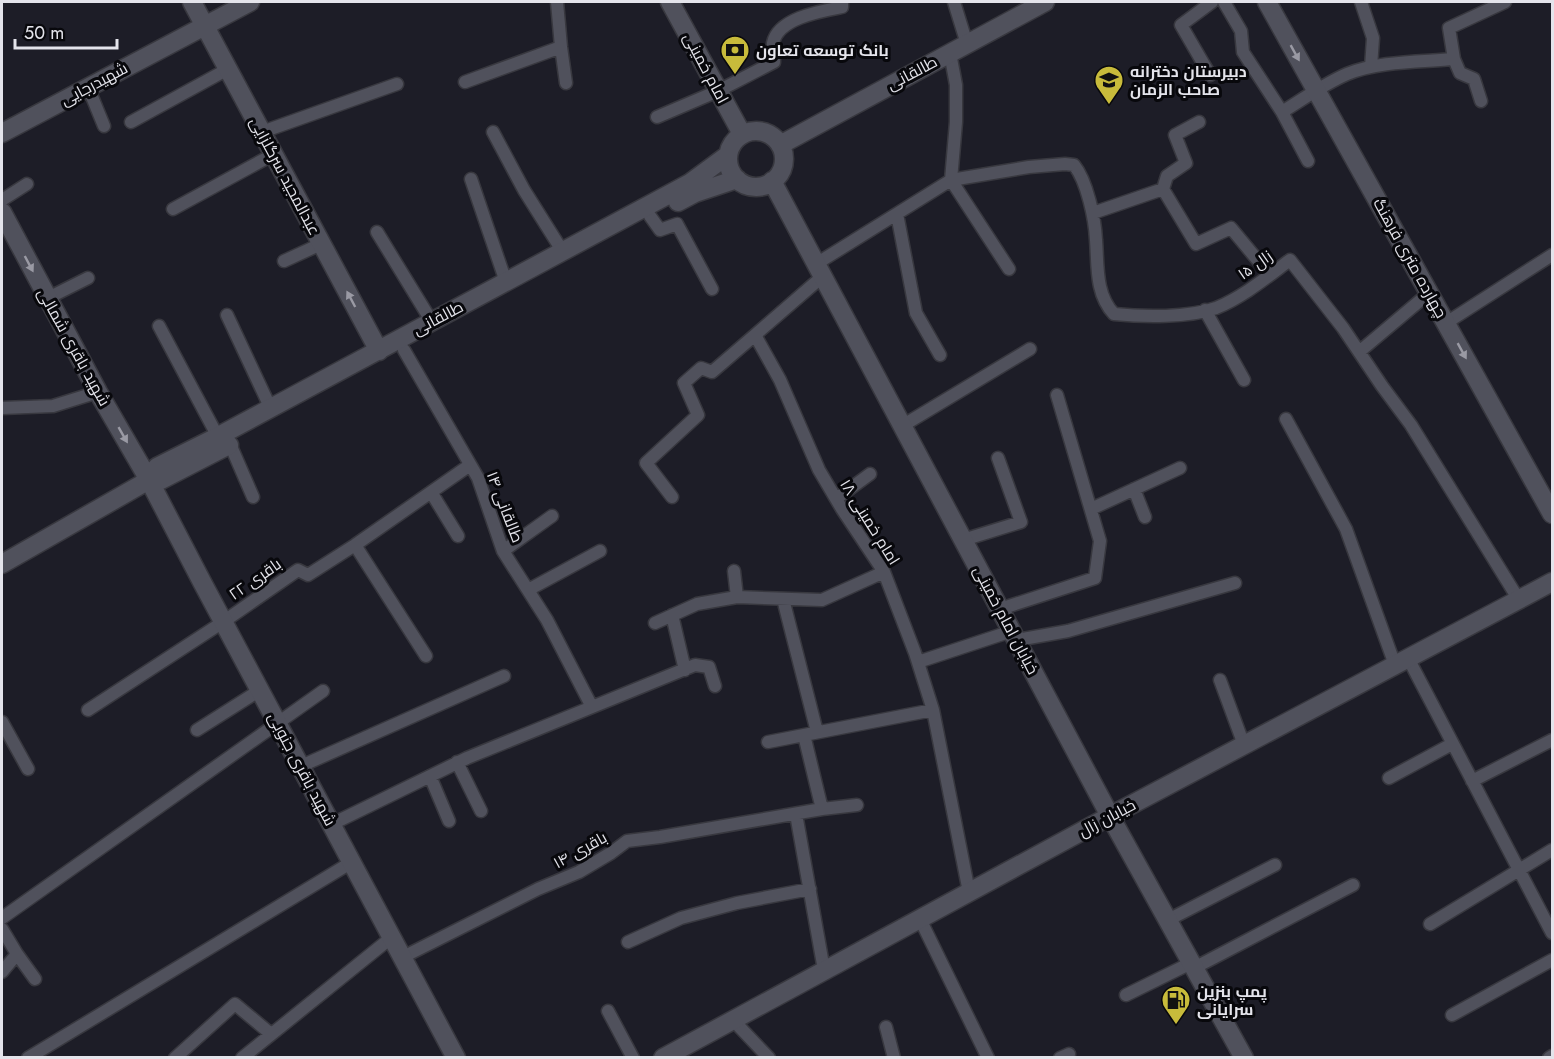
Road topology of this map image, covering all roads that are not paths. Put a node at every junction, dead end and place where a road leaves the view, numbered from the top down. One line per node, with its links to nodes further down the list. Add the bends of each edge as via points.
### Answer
1 (192, 2): 13 (main road, عبدالمجید سرگلزایی)
2 (250, 2): 13 (main road, شهیدرجایی)
3 (557, 2): 15 (street)
4 (670, 2): 25 (main road, امام خمینی)
5 (842, 2): 25 (street, via 842,7 816,11 784,25 773,41 774,62)
6 (954, 2): 14 (street)
7 (1044, 2): 14 (main road, طالقانی)
8 (1212, 2): 20 (street, via 1180,25)
9 (1224, 2): 28 (street, via 1241,31 1243,52)
10 (1267, 2): 26 (main road, چهارده متری فرهنگ, one-way to 26)
11 (1361, 2): 18 (street, via 1373,38)
12 (1505, 2): 17 (street, via 1449,28)
13 (205, 26): 19 (main road, عبدالمجید سرگلزایی); 24 (main road, شهیدرجایی)
14 (967, 44): 16 (main road, طالقانی)
15 (561, 47): 21 (street); 22 (street)
16 (950, 53): 37 (main road, طالقانی); 43 (street, via 956,86)
17 (1454, 59): 18 (street); 27 (street, via 1460,73 1474,79)
18 (1371, 67): 26 (street)
19 (228, 69): 30 (street); 33 (main road, عبدالمجید سرگلزایی)
20 (1210, 75)
21 (465, 82)
22 (566, 82)
23 (398, 84): 33 (street)
24 (88, 87): 32 (street); 35 (main road, شهیدرجایی)
25 (718, 91): 29 (street); 36 (main road, امام خمینی)
26 (1316, 91): 28 (street); 64 (main road, چهارده متری فرهنگ)
27 (1482, 101)
28 (1282, 112): 40 (street)
29 (657, 117)
30 (131, 122)
31 (1199, 122): 46 (street, via 1175,135 1186,163 1167,176)
32 (104, 126)
33 (262, 132): 38 (main road, عبدالمجید سرگلزایی)
34 (493, 132): 55 (street)
35 (2, 133)
36 (742, 134): 37 (main road, via 767,133); 39 (main road)
37 (780, 145): 44 (main road, via 782,169)
38 (274, 154): 48 (street); 54 (main road, عبدالمجید سرگلزایی)
39 (728, 155): 42 (main road); 55 (main road, طالقانی, via 690,183)
40 (1308, 161)
41 (471, 179): 62 (street)
42 (737, 179): 44 (main road, via 754,186); 52 (main road, طالقانی, via 695,193)
43 (951, 180): 50 (street, زال ۱۵, via 1029,167 1074,165); 51 (street); 58 (street)
44 (772, 181): 59 (main road, خیابان امام خمینی)
45 (27, 184): 47 (street)
46 (1163, 189): 50 (street); 60 (street, via 1196,244 1231,228)
47 (2, 200)
48 (173, 209)
49 (2, 212): 65 (main road, شهید باقری شمالی, one-way to 65)
50 (1093, 213): 66 (street, زال ۱۵, via 1099,282 1114,314 1161,316)
51 (897, 214): 59 (street); 76 (street, via 916,313)
52 (650, 216): 63 (street, via 660,230 677,224); 73 (main road, طالقانی)
53 (377, 232): 68 (street)
54 (321, 244): 57 (street); 74 (main road, عبدالمجید سرگلزایی, one-way to 54)
55 (563, 252): 62 (main road, طالقانی)
56 (1552, 255): 69 (street)
57 (284, 261)
58 (1010, 268)
59 (819, 270): 71 (street); 83 (main road, خیابان امام خمینی)
60 (1270, 275): 66 (street, زال ۱۵, via 1251,289); 75 (street, زال ۱۵, via 1290,260)
61 (88, 278): 65 (street)
62 (506, 282): 68 (main road, طالقانی)
63 (712, 289)
64 (1429, 293): 69 (main road, چهارده متری فرهنگ); 75 (street)
65 (48, 298): 78 (main road, شهید باقری شمالی)
66 (1205, 310): 77 (street)
67 (227, 315): 81 (street)
68 (432, 322): 74 (main road, طالقانی)
69 (1446, 323): 96 (main road, چهارده متری فرهنگ, one-way to 96)
70 (159, 326): 84 (street)
71 (755, 335): 93 (street, via 712,372 701,368 684,383 698,415 646,463); 94 (street, امام خمینی ۱۸)
72 (1030, 349): 83 (street)
73 (404, 350): 84 (main road, طالقانی); 86 (street, طالقانی ۱۴)
74 (379, 351): 81 (main road, طالقانی)
75 (1359, 352): 112 (street, زال ۱۵, via 1411,425)
76 (940, 356)
77 (1244, 380)
78 (98, 392): 80 (street, via 53,406); 89 (main road, شهید باقری شمالی, one-way to 89)
79 (1056, 394): 95 (street)
80 (2, 408)
81 (271, 409): 84 (main road, طالقانی)
82 (1286, 419): 119 (street, via 1346,529)
83 (902, 426): 100 (main road, خیابان امام خمینی)
84 (224, 441): 89 (main road, طالقانی, via 161,480); 92 (street)
85 (998, 458): 100 (street, via 1021,522)
86 (470, 465): 91 (street, باقری ۲۲); 102 (street, طالقانی ۱۴)
87 (1180, 468): 90 (street)
88 (870, 474): 94 (street)
89 (149, 480): 104 (main road, طالقانی); 115 (main road, شهید باقری جنوبی)
90 (1134, 489): 95 (street); 98 (street)
91 (431, 492): 99 (street); 101 (street, باقری ۲۲)
92 (253, 496)
93 (672, 497)
94 (836, 499): 106 (street, امام خمینی ۱۸)
95 (1090, 508): 113 (street, via 1100,541 1095,578)
96 (1552, 514)
97 (552, 516): 102 (street)
98 (1145, 517)
99 (458, 536)
100 (963, 540): 113 (main road, خیابان امام خمینی)
101 (355, 545): 115 (street, باقری ۲۲, via 308,575 298,570); 118 (street)
102 (503, 551): 109 (street, طالقانی ۱۴)
103 (600, 551): 109 (street)
104 (2, 564)
105 (734, 571): 110 (street)
106 (884, 572): 111 (street, via 822,600); 120 (street, امام خمینی ۱۸)
107 (1552, 582): 112 (main road, خیابان زال)
108 (1235, 583): 117 (street, via 1068,631)
109 (528, 590): 127 (street, طالقانی ۱۴)
110 (737, 597): 111 (street); 114 (street, via 697,604)
111 (783, 599): 133 (street)
112 (1519, 600): 119 (main road, خیابان زال)
113 (1000, 609): 117 (main road, خیابان امام خمینی)
114 (672, 615): 116 (street); 121 (street)
115 (224, 622): 125 (main road, شهید باقری جنوبی); 128 (street, باقری ۲۲)
116 (655, 622)
117 (1014, 636): 120 (street); 148 (main road, خیابان امام خمینی)
118 (426, 656)
119 (1402, 662): 136 (street); 137 (main road, خیابان زال)
120 (918, 663): 129 (street, امام خمینی ۱۸)
121 (685, 670): 124 (street, via 695,665 709,668); 127 (street)
122 (504, 676): 139 (street)
123 (1220, 680): 137 (street)
124 (715, 686)
125 (260, 690): 131 (main road, شهید باقری جنوبی); 132 (street)
126 (323, 691): 131 (street)
127 (592, 707): 138 (street)
128 (88, 710)
129 (933, 710): 133 (street); 157 (street, امام خمینی ۱۸)
130 (2, 722): 140 (street)
131 (278, 723): 139 (main road, شهید باقری جنوبی); 158 (street)
132 (197, 730)
133 (811, 734): 135 (street); 145 (street)
134 (1552, 740): 143 (street)
135 (768, 742)
136 (1452, 744): 142 (street); 143 (street)
137 (1245, 745): 148 (main road, خیابان زال)
138 (457, 762): 141 (street); 146 (street)
139 (301, 766): 150 (main road, شهید باقری جنوبی)
140 (28, 769)
141 (429, 776): 149 (street); 150 (street)
142 (1389, 778)
143 (1472, 781): 154 (street)
144 (857, 805): 145 (street, باقری ۱۴)
145 (822, 809): 147 (street, باقری ۱۴)
146 (482, 811)
147 (796, 814): 156 (street); 167 (street, باقری ۱۴, via 627,841 579,872)
148 (1110, 816): 157 (main road, خیابان زال); 160 (main road, خیابان امام خمینی)
149 (449, 820)
150 (332, 824): 152 (main road, شهید باقری جنوبی)
151 (1552, 850): 154 (street)
152 (352, 862): 164 (main road, شهید باقری جنوبی); 179 (street)
153 (1275, 865): 160 (street)
154 (1518, 869): 161 (street); 163 (street)
155 (1353, 885): 169 (street)
156 (810, 889): 165 (street, via 681,918); 170 (street)
157 (969, 892): 159 (main road, خیابان زال)
158 (2, 918)
159 (920, 919): 170 (main road, خیابان زال); 187 (street)
160 (1168, 920): 169 (main road, خیابان امام خمینی)
161 (1430, 924)
162 (2, 929): 166 (street)
163 (1552, 933)
164 (392, 938): 167 (main road, شهید باقری جنوبی); 178 (street)
165 (628, 942)
166 (17, 954): 171 (street); 172 (street)
167 (403, 957): 182 (main road, شهید باقری جنوبی)
168 (1552, 960): 175 (street)
169 (1193, 965): 173 (street); 188 (main road, خیابان امام خمینی)
170 (824, 970): 176 (main road, خیابان زال)
171 (2, 972)
172 (35, 979)
173 (1126, 995)
174 (608, 1011): 183 (street)
175 (1452, 1015)
176 (733, 1020): 184 (main road, خیابان زال); 185 (street)
177 (886, 1027): 186 (street)
178 (271, 1034): 180 (street, via 235,1004); 181 (street)
179 (28, 1058)
180 (175, 1058)
181 (242, 1058)
182 (456, 1058)
183 (633, 1058)
184 (663, 1058)
185 (769, 1058)
186 (894, 1058)
187 (988, 1058)
188 (1244, 1058)

